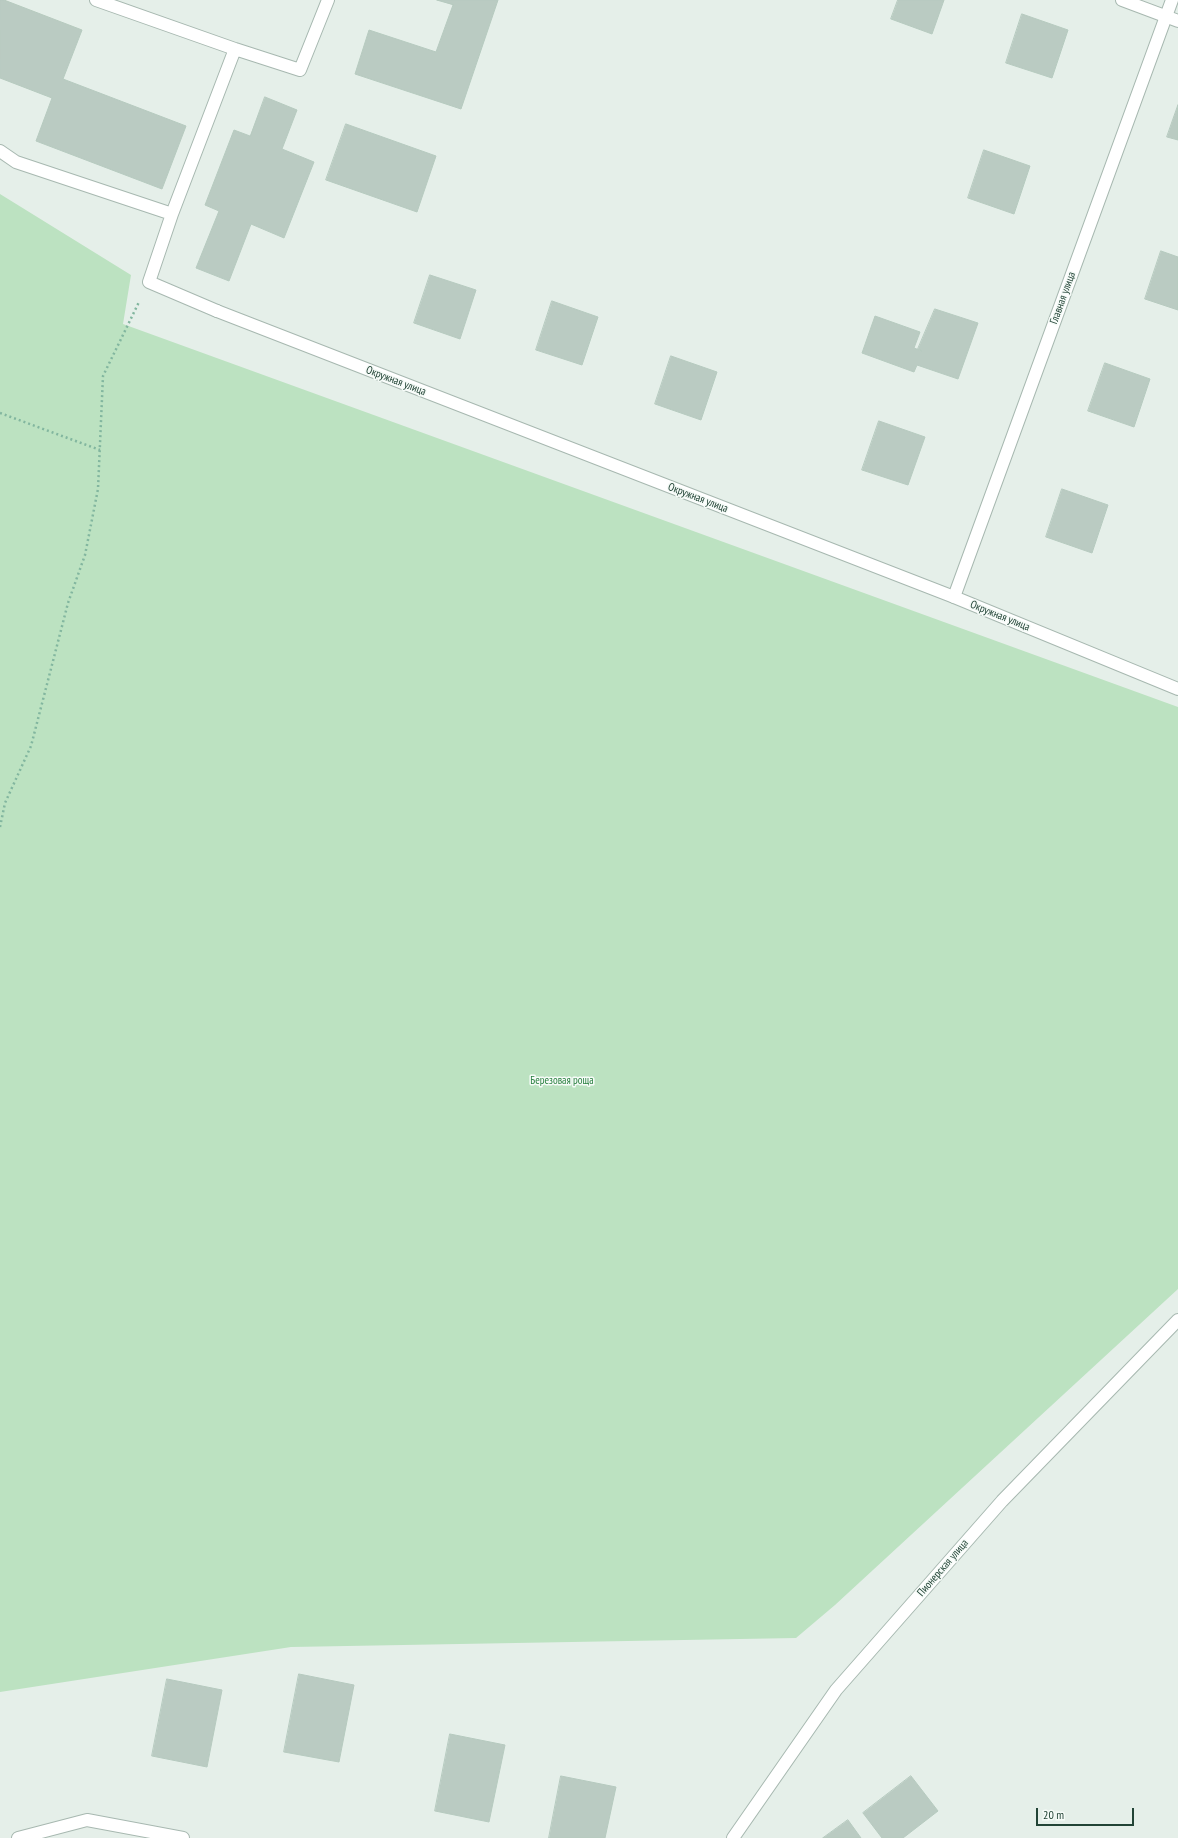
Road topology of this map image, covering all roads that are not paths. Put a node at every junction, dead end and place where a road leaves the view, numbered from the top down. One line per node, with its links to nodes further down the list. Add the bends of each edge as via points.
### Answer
1 (96, 0): 7 (street)
2 (328, 0): 7 (street, via 300,70)
3 (1122, 0): 5 (street)
4 (1172, 0): 5 (street, Главная улица)
5 (1166, 17): 6 (street); 10 (street, Главная улица)
6 (1178, 21)
7 (235, 49): 9 (street)
8 (0, 151): 9 (street, via 16,162)
9 (172, 214): 10 (street, Окружная улица, via 149,282 217,311)
10 (954, 596): 11 (street, Окружная улица)
11 (1178, 689)
12 (1178, 1320): 15 (street, Пионерская улица, via 1002,1501 836,1690)
13 (18, 1838): 14 (street, via 87,1820)
14 (183, 1838)
15 (734, 1838)

